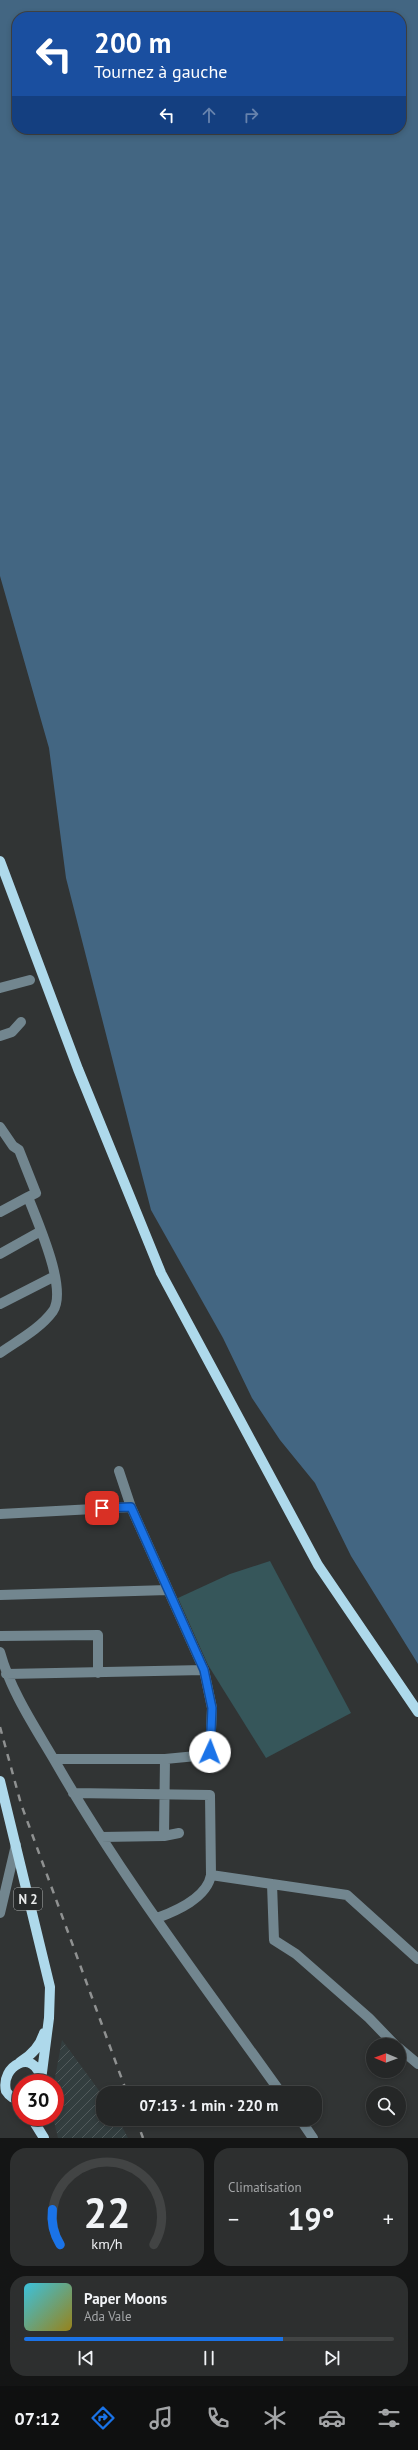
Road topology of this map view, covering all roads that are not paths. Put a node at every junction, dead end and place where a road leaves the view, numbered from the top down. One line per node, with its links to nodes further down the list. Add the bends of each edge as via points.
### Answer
1 (0, 861): 24 (main road, via 78,1069 161,1273 318,1564)
2 (30, 980): 3 (street)
3 (0, 988)
4 (21, 1022): 5 (street, via 12,1032)
5 (0, 1036)
6 (0, 1127): 7 (street, via 13,1146 19,1150 36,1193)
7 (28, 1197): 8 (street); 9 (street)
8 (0, 1212)
9 (41, 1231): 10 (street); 11 (street)
10 (0, 1254)
11 (54, 1276): 12 (street); 13 (street, via 58,1298 53,1310 38,1326)
12 (0, 1304)
13 (0, 1352)
14 (118, 1471): 15 (street)
15 (131, 1507): 16 (street); 17 (street)
16 (0, 1514)
17 (168, 1590): 18 (street); 21 (street)
18 (0, 1595)
19 (0, 1636): 22 (street, via 98,1635)
20 (0, 1652): 23 (street)
21 (204, 1670): 22 (street); 26 (street, via 212,1708 210,1752 207,1755)
22 (98, 1673): 23 (street)
23 (6, 1674): 25 (street)
24 (418, 1712)
25 (54, 1759): 26 (street); 28 (street)
26 (165, 1759): 29 (street)
27 (0, 1781): 33 (main road, N 2)
28 (73, 1793): 29 (street); 32 (street)
29 (165, 1795): 31 (street); 34 (street, via 210,1795 212,1798)
30 (179, 1833): 31 (street)
31 (164, 1836): 32 (street)
32 (101, 1837): 37 (street)
33 (16, 1845): 36 (street); 39 (main road, N 2, via 50,1987)
34 (210, 1875): 35 (street); 37 (street, via 209,1883 181,1909)
35 (272, 1884): 38 (street, via 347,1895); 40 (street, via 274,1940 296,1954)
36 (0, 1913)
37 (157, 1918): 48 (street)
38 (418, 1959)
39 (49, 2018): 42 (main road, N 2, via 41,2044); 46 (main road)
40 (388, 2038)
41 (406, 2054): 44 (street)
42 (18, 2062): 43 (main road); 45 (main road, via 34,2066); 47 (main road, via 6,2070)
43 (3, 2064)
44 (418, 2064)
45 (38, 2074)
46 (42, 2074)
47 (2, 2086): 49 (main road)
48 (276, 2086)
49 (12, 2095)
50 (37, 2126): 53 (main road)
51 (43, 2126): 53 (main road)
52 (305, 2126): 54 (street)
53 (45, 2138)
54 (313, 2138)

